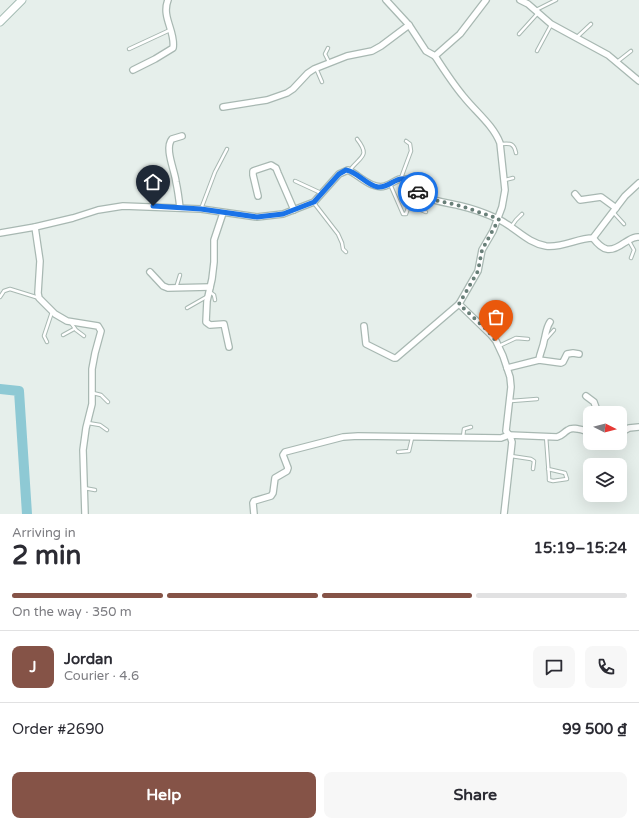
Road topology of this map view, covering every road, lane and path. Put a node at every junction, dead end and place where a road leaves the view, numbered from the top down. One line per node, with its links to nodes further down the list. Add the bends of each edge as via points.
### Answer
1 (22, 0): 9 (street)
2 (168, 0): 13 (street, via 166,14)
3 (386, 0): 12 (street)
4 (486, 0): 20 (street, via 460,34)
5 (520, 0): 7 (street)
6 (556, 0): 8 (lane)
7 (529, 2): 8 (street)
8 (537, 11): 10 (street); 14 (lane)
9 (0, 22)
10 (551, 24): 15 (street); 19 (lane)
11 (591, 24): 15 (lane)
12 (408, 25): 20 (street, via 426,51); 22 (street, via 372,51)
13 (170, 30): 17 (lane); 24 (street, via 173,48)
14 (519, 34)
15 (576, 38): 21 (street, via 601,50)
16 (328, 48): 22 (lane, via 325,54)
17 (129, 49)
18 (631, 51): 21 (lane)
19 (537, 52)
20 (435, 56): 31 (street, via 463,96 492,128)
21 (617, 62): 25 (street)
22 (329, 63): 23 (street)
23 (316, 68): 26 (lane); 27 (street, via 287,93 268,100)
24 (133, 70)
25 (639, 81)
26 (322, 82)
27 (223, 106)
28 (182, 136): 45 (street, via 172,138 169,145)
29 (357, 139): 34 (lane, via 365,153)
30 (406, 141): 35 (lane, via 410,144 411,151)
31 (500, 144): 33 (lane, via 512,145); 37 (street)
32 (227, 149): 46 (lane)
33 (516, 154)
34 (350, 171): 40 (street, via 375,186 383,187); 41 (street, via 345,170 339,174)
35 (401, 178): 40 (street); 52 (street, via 406,179 430,199)
36 (513, 178): 37 (lane)
37 (504, 180): 52 (street, via 504,199)
38 (295, 181): 41 (lane)
39 (639, 183): 48 (street)
40 (390, 184): 49 (lane, via 403,214 406,214 411,206)
41 (322, 194): 44 (street)
42 (575, 194): 48 (street, via 580,200 601,197)
43 (258, 196): 47 (street, via 253,171 271,165 276,168)
44 (314, 202): 47 (street); 60 (lane, via 338,234)
45 (180, 208): 46 (street); 54 (street, via 108,207)
46 (201, 209): 50 (street)
47 (294, 210): 50 (street, via 257,217)
48 (614, 210): 53 (lane); 58 (street)
49 (426, 212)
50 (223, 213): 65 (street, via 214,240)
51 (522, 214): 55 (lane)
52 (499, 219): 55 (street); 69 (street, via 482,250 478,271)
53 (624, 224)
54 (34, 227): 56 (street); 67 (street, via 40,261)
55 (511, 227): 58 (street, via 534,242 548,246 562,246 583,238)
56 (0, 233)
57 (639, 237): 59 (street, via 635,236)
58 (594, 238): 59 (street, via 604,249 619,246)
59 (628, 240): 61 (lane, via 634,250)
60 (346, 252)
61 (631, 258)
62 (150, 272): 64 (street, via 163,286)
63 (180, 275): 64 (lane)
64 (176, 288): 65 (street)
65 (210, 291): 68 (lane); 70 (lane); 83 (street, via 206,322 210,325 224,324)
66 (0, 297): 67 (lane, via 10,289)
67 (39, 298): 71 (street)
68 (215, 300)
69 (459, 304): 74 (street, via 396,358 366,344); 82 (street, via 487,330)
70 (187, 308)
71 (52, 311): 72 (street, via 60,318); 81 (lane, via 44,336)
72 (71, 322): 75 (lane); 87 (street, via 88,324 100,328 101,331 94,353)
73 (550, 322): 80 (street)
74 (364, 326)
75 (74, 329): 77 (lane); 78 (lane)
76 (554, 330): 80 (lane)
77 (63, 335)
78 (84, 336)
79 (528, 339): 82 (lane, via 511,340)
80 (545, 339): 85 (street)
81 (47, 342)
82 (499, 346): 86 (street)
83 (229, 347)
84 (579, 354): 85 (street, via 567,354 561,363)
85 (539, 360): 86 (street)
86 (507, 368): 90 (street)
87 (93, 393): 91 (lane, via 101,395); 93 (street)
88 (586, 396): 92 (street)
89 (537, 399): 90 (lane)
90 (510, 401): 99 (street, via 506,429)
91 (108, 402)
92 (595, 406)
93 (88, 423): 96 (lane, via 100,425); 107 (street, via 83,450)
94 (471, 427): 102 (lane, via 464,429)
95 (639, 428): 97 (street)
96 (107, 430)
97 (627, 430)
98 (583, 431): 100 (street, via 572,429 561,436)
99 (509, 435): 100 (street); 102 (street, via 501,438); 104 (street, via 512,442)
100 (546, 436): 106 (lane)
101 (412, 437): 102 (street); 103 (lane, via 409,451); 110 (street, via 350,436 285,452 283,455 287,471 276,478 271,496 254,501)
102 (463, 437)
103 (398, 452)
104 (511, 456): 105 (lane, via 534,461); 111 (street)
105 (533, 469)
106 (548, 469): 106 (lane, via 565,473 567,479 550,481)
107 (84, 488): 108 (lane); 109 (street)
108 (95, 490)
109 (86, 514)
110 (254, 514)
111 (504, 514)

